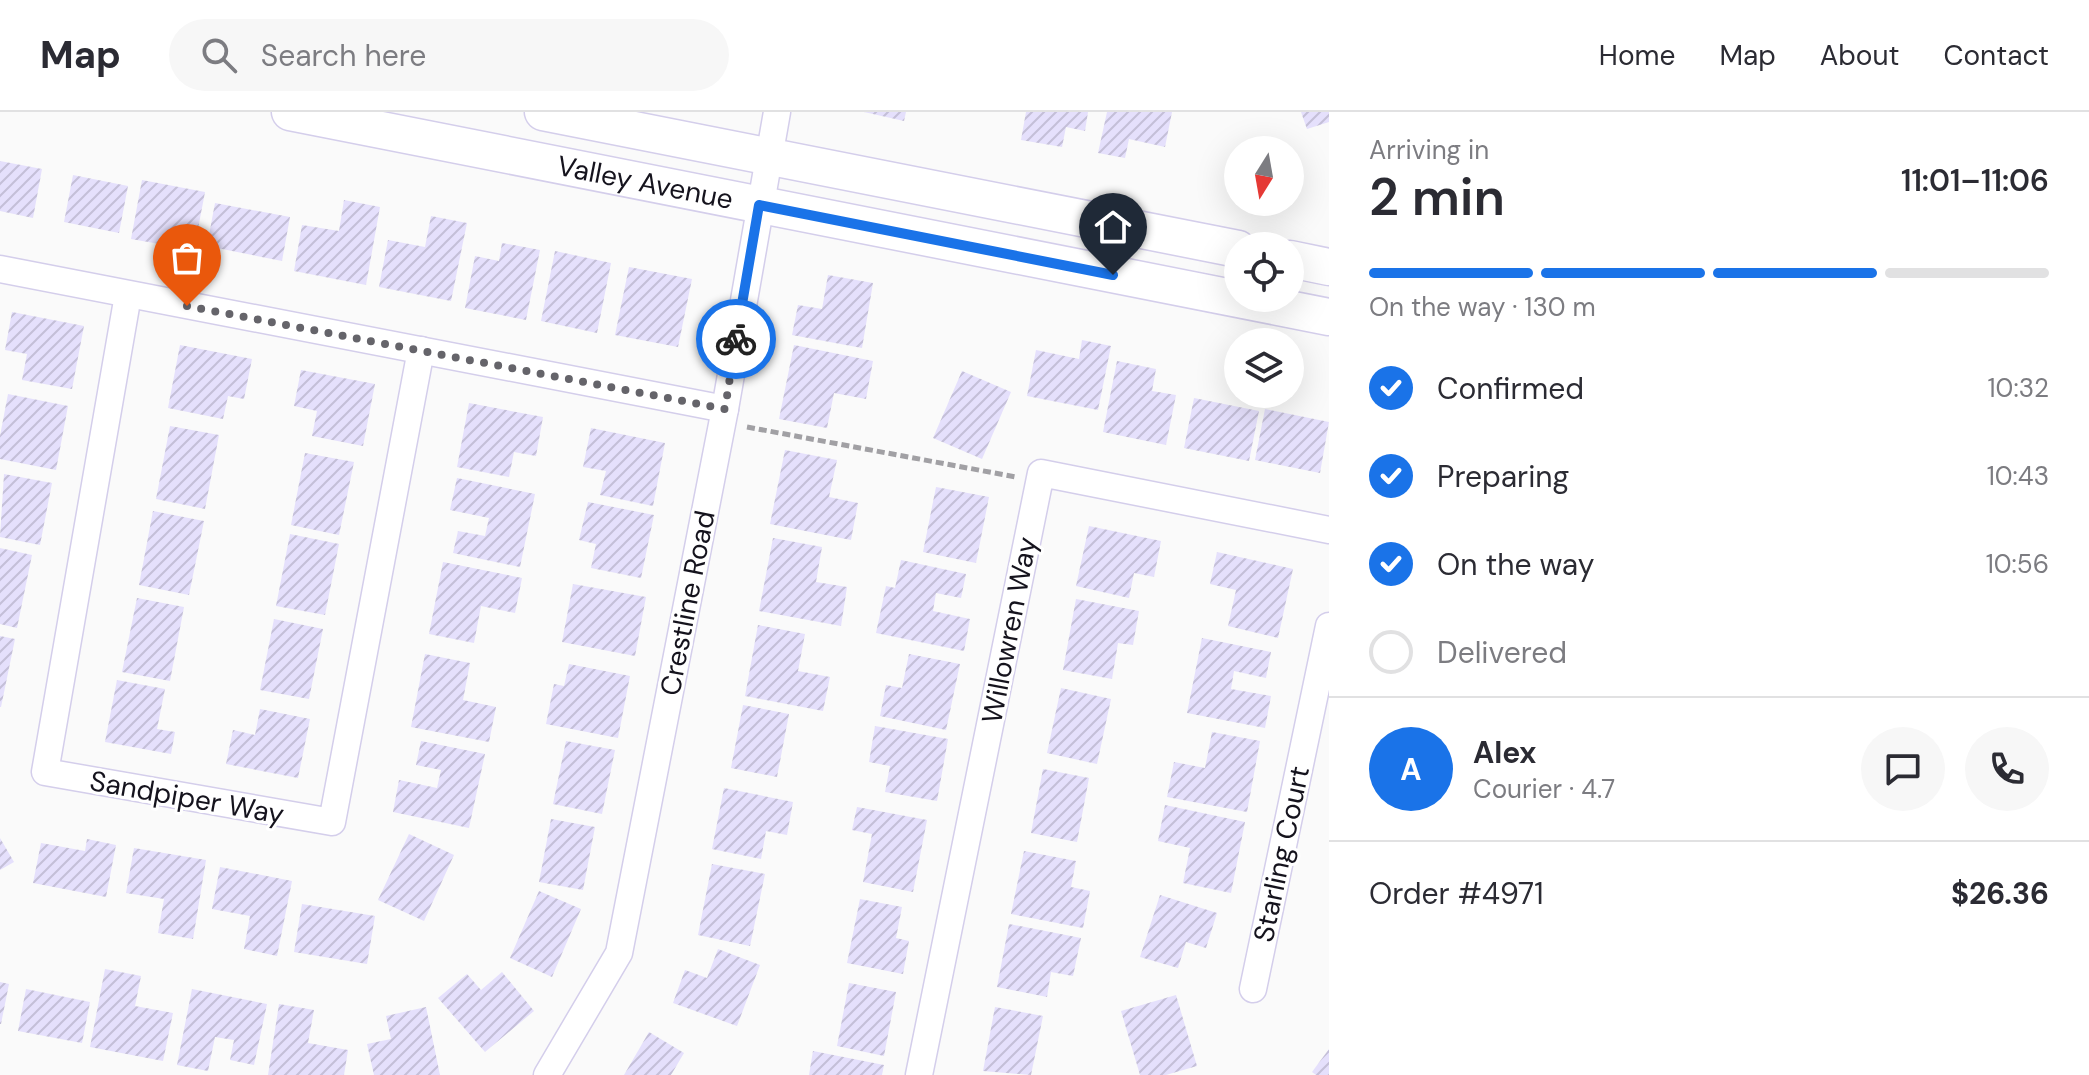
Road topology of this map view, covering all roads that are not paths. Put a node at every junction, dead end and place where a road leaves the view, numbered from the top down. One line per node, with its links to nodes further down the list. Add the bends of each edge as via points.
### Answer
1 (290, 112): 5 (main road, Valley Avenue)
2 (543, 112): 4 (main road, Valley Avenue)
3 (777, 112): 4 (street, Crestline Road)
4 (769, 157): 5 (street, Crestline Road); 6 (main road, Valley Avenue)
5 (759, 205): 11 (main road, Valley Avenue); 13 (street, Crestline Road)
6 (1224, 246)
7 (1304, 262): 8 (main road)
8 (1329, 267)
9 (0, 269): 10 (street)
10 (128, 295): 12 (street); 12 (street, Sandpiper Way, via 45,772 332,822)
11 (1329, 317)
12 (421, 350): 13 (street)
13 (724, 415): 17 (street, Crestline Road, via 619,953)
14 (1329, 530): 18 (street, Willowren Way, via 1041,473)
15 (1329, 626): 16 (street, Starling Court)
16 (1253, 989)
17 (547, 1075)
18 (919, 1075)

